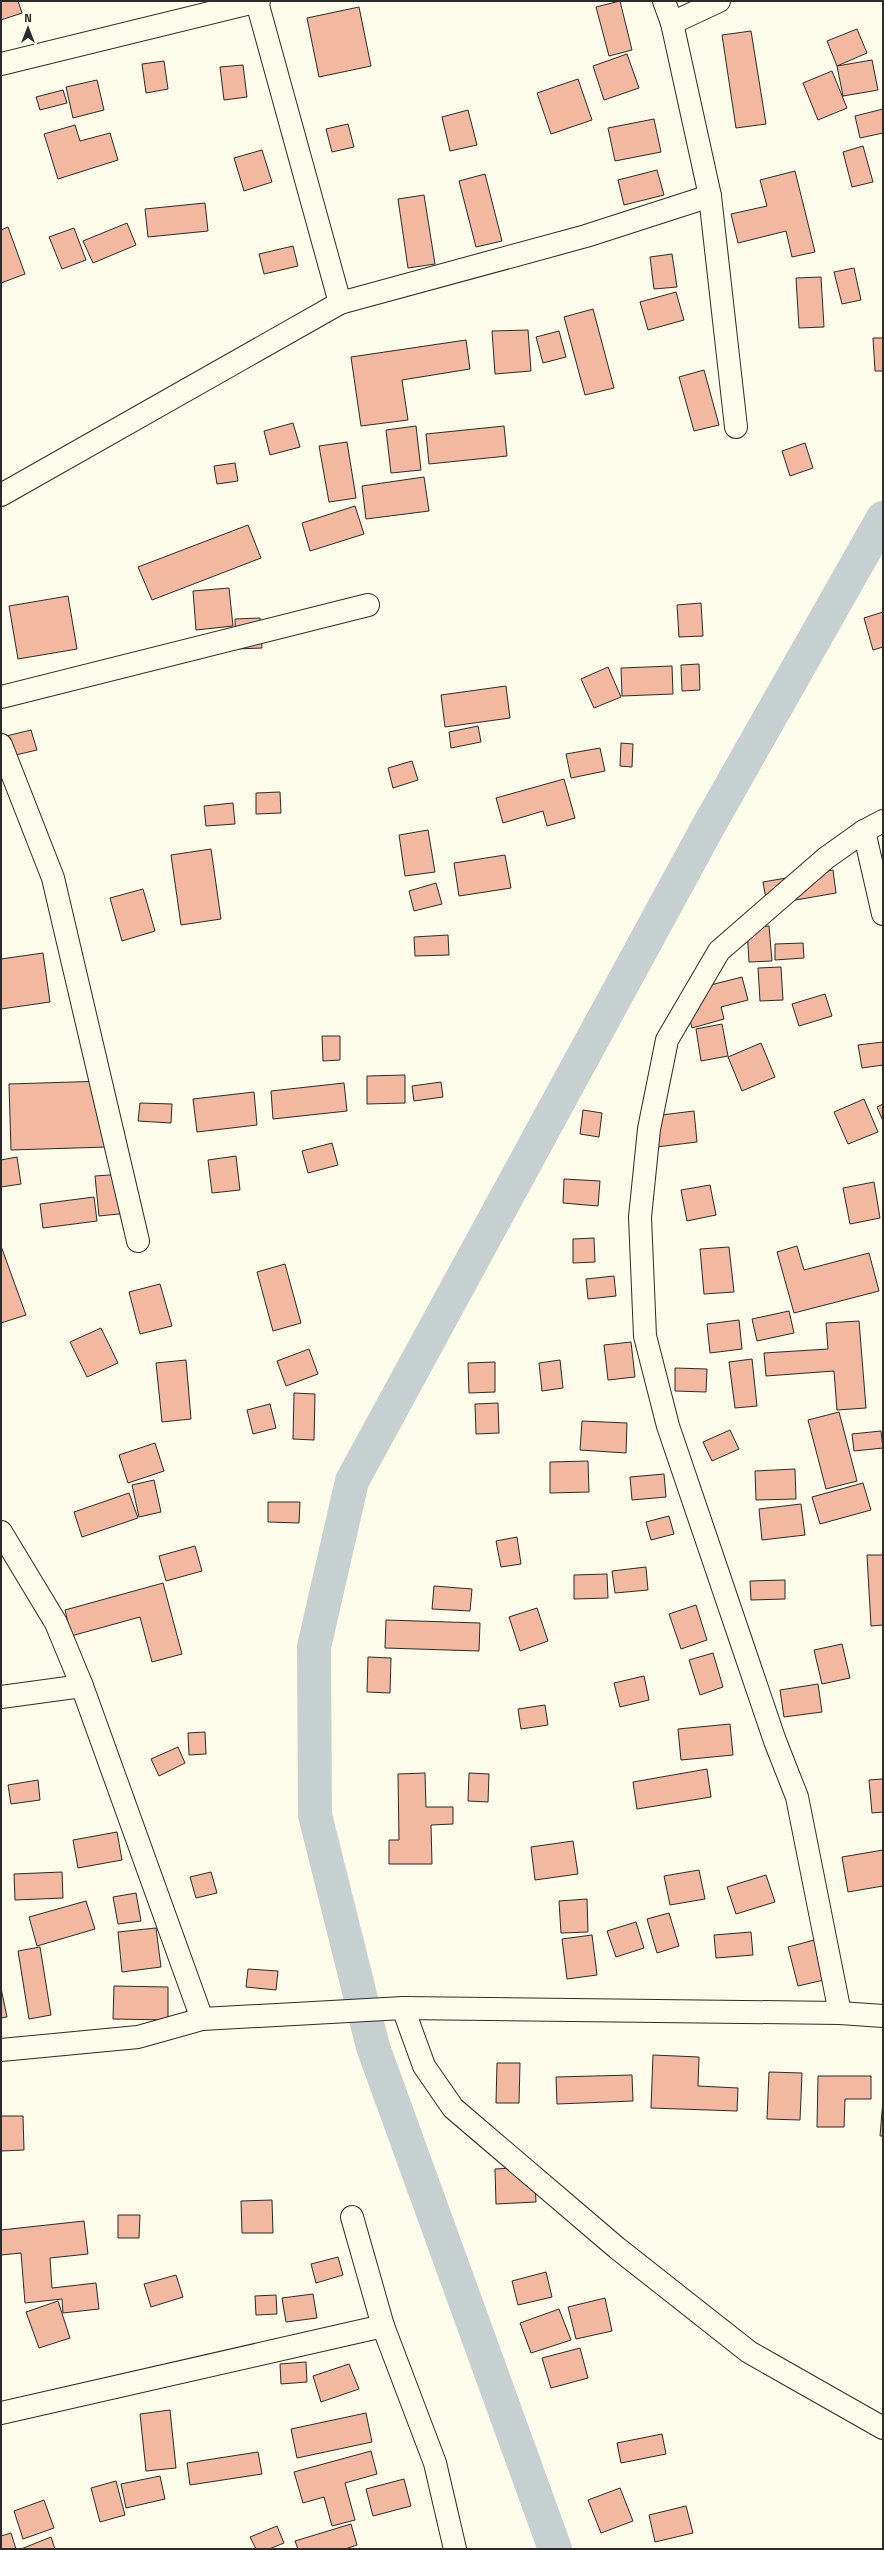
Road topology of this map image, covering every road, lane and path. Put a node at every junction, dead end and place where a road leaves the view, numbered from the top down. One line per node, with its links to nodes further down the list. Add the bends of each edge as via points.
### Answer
1 (258, 1): 5 (street); 7 (street)
2 (664, 1): 4 (street)
3 (719, 1): 4 (street)
4 (672, 23): 6 (street)
5 (1, 64)
6 (710, 196): 7 (street, via 586,236); 8 (street)
7 (340, 303): 9 (street)
8 (736, 427)
9 (1, 495)
10 (368, 605): 11 (street)
11 (1, 696)
12 (1, 745): 16 (street, via 53,878)
13 (883, 821): 14 (street)
14 (864, 831): 15 (street); 21 (street, via 826,858 719,951 667,1040 649,1129 640,1217 645,1336 668,1426 775,1741 797,1797)
15 (883, 914)
16 (138, 1241)
17 (1, 1532): 18 (street, via 56,1623)
18 (82, 1686): 19 (street); 23 (street)
19 (1, 1697)
20 (393, 2008): 21 (street); 23 (street); 28 (street, via 424,2066 453,2108 617,2248 749,2352)
21 (840, 2013): 22 (street)
22 (883, 2016)
23 (202, 2018): 24 (street, via 138,2037)
24 (1, 2050)
25 (352, 2217): 26 (street)
26 (383, 2326): 27 (street); 29 (street, via 435,2463)
27 (1, 2413)
28 (883, 2428)
29 (455, 2549)

